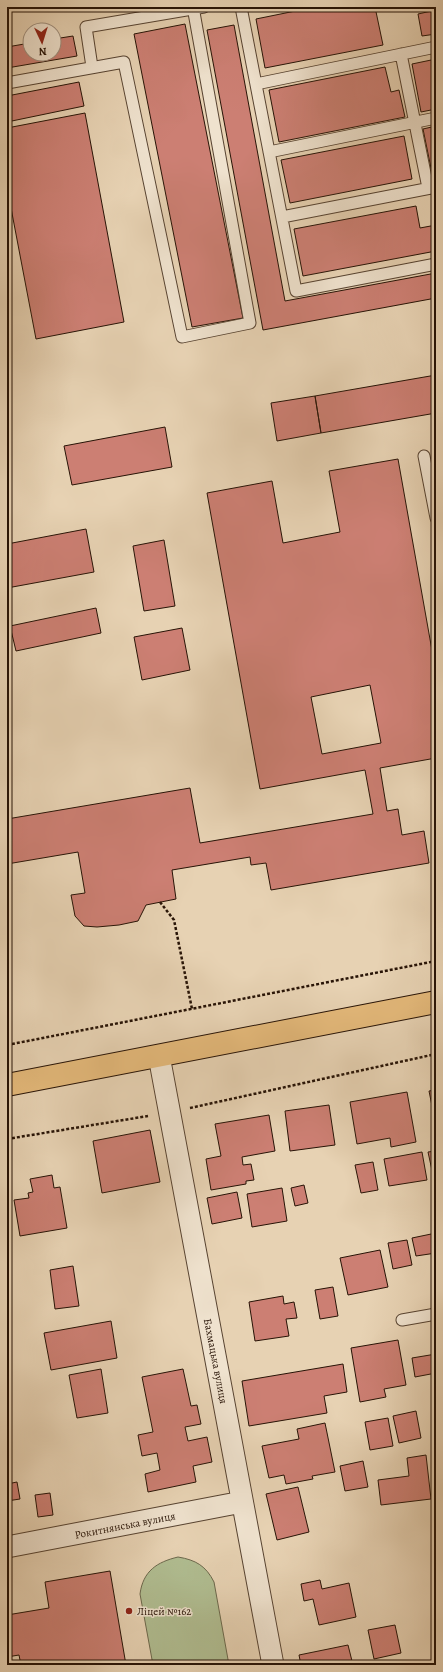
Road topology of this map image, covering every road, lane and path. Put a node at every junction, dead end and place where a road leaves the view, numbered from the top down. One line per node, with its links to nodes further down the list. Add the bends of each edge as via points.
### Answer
1 (193, 7): 2 (lane); 6 (lane, via 86,28); 6 (lane, via 250,323 182,337 124,62)
2 (204, 7)
3 (241, 7): 8 (lane)
4 (436, 47): 5 (lane)
5 (401, 54): 8 (lane); 10 (lane)
6 (92, 67): 7 (lane)
7 (7, 83)
8 (256, 84): 11 (lane)
9 (436, 118): 10 (lane)
10 (415, 122): 11 (lane); 12 (lane)
11 (269, 152): 13 (lane)
12 (432, 187): 13 (lane)
13 (282, 217): 14 (lane, via 296,291)
14 (436, 264)
15 (424, 456): 16 (lane)
16 (436, 518)
17 (160, 902): 20 (path, via 174,920)
18 (436, 961): 20 (path)
19 (436, 1002): 23 (main road)
20 (192, 1009): 21 (path)
21 (7, 1045)
22 (436, 1054): 25 (path)
23 (159, 1056): 24 (main road); 25 (street, Бахмацька вулиця)
24 (7, 1085)
25 (170, 1112): 26 (path); 29 (street, Бахмацька вулиця)
26 (7, 1139)
27 (436, 1314): 28 (lane)
28 (402, 1320)
29 (242, 1502): 30 (street, Рокитнянська вулиця); 31 (street, Бахмацька вулиця)
30 (7, 1547)
31 (273, 1665)

